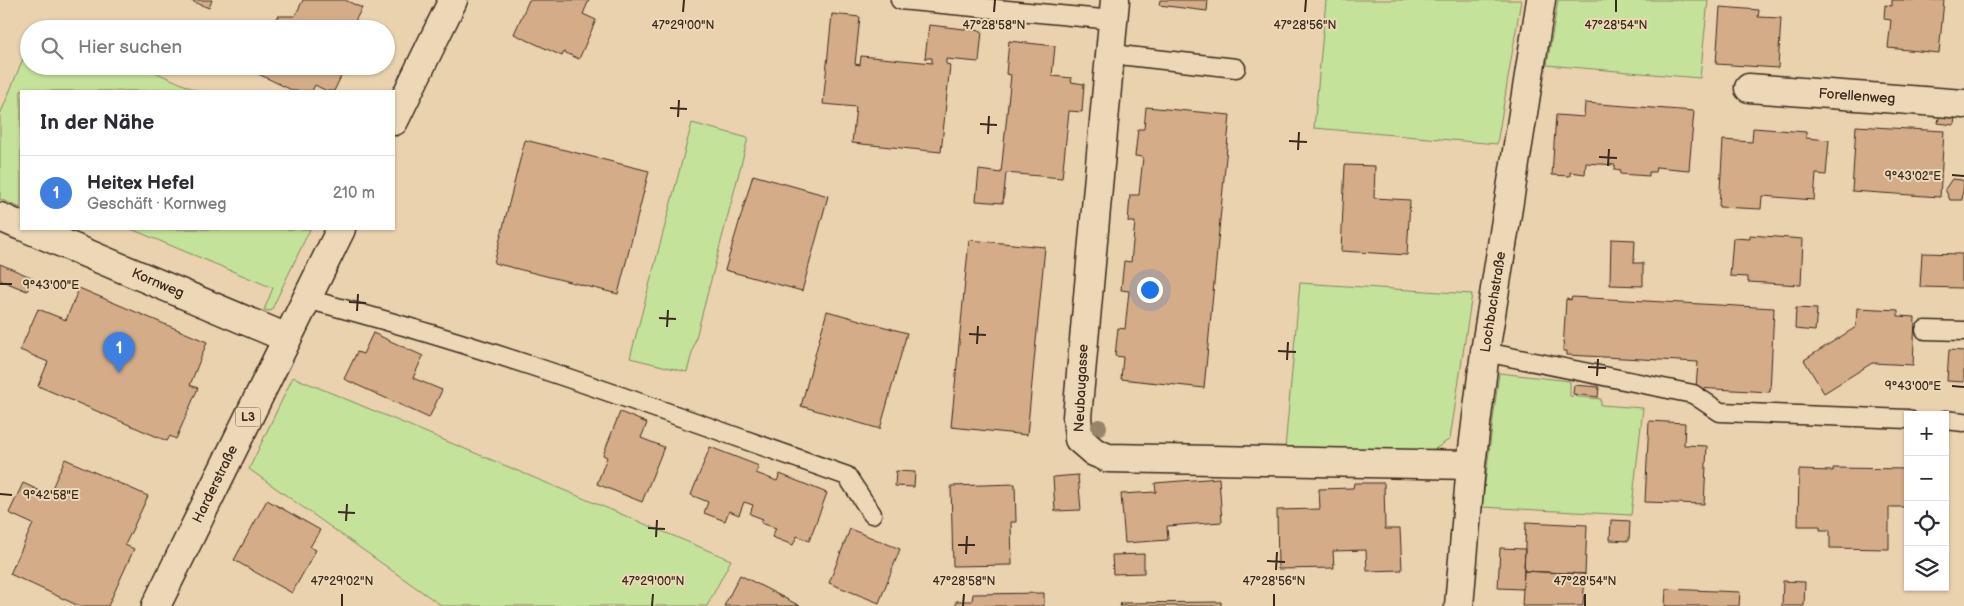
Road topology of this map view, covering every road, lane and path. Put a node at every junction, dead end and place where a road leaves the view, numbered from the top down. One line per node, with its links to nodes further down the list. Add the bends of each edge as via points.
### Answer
1 (900, 0): 4 (lane)
2 (1541, 0): 18 (street, Lochbachstraße)
3 (449, 1): 9 (street)
4 (1114, 10): 5 (street, Neubaugasse)
5 (1110, 54): 6 (lane); 22 (street, Neubaugasse, via 1077,417 1078,439 1108,458)
6 (1236, 68)
7 (1749, 88): 8 (street, Forellenweg)
8 (1964, 104)
9 (395, 119)
10 (0, 217): 11 (street)
11 (20, 226)
12 (31, 230): 17 (street, Kornweg)
13 (340, 230): 14 (street, Harderstraße / L3)
14 (306, 299): 17 (street, Harderstraße / L3); 23 (lane, via 458,342 847,476)
15 (1926, 330): 16 (lane)
16 (1964, 331)
17 (287, 338): 24 (street, Harderstraße / L3)
18 (1485, 352): 19 (lane, via 1693,394 1720,412); 22 (street, Lochbachstraße)
19 (1904, 418)
20 (1949, 420): 21 (lane)
21 (1964, 422)
22 (1471, 465): 25 (street, Lochbachstraße)
23 (872, 514)
24 (156, 606)
25 (1459, 606)

